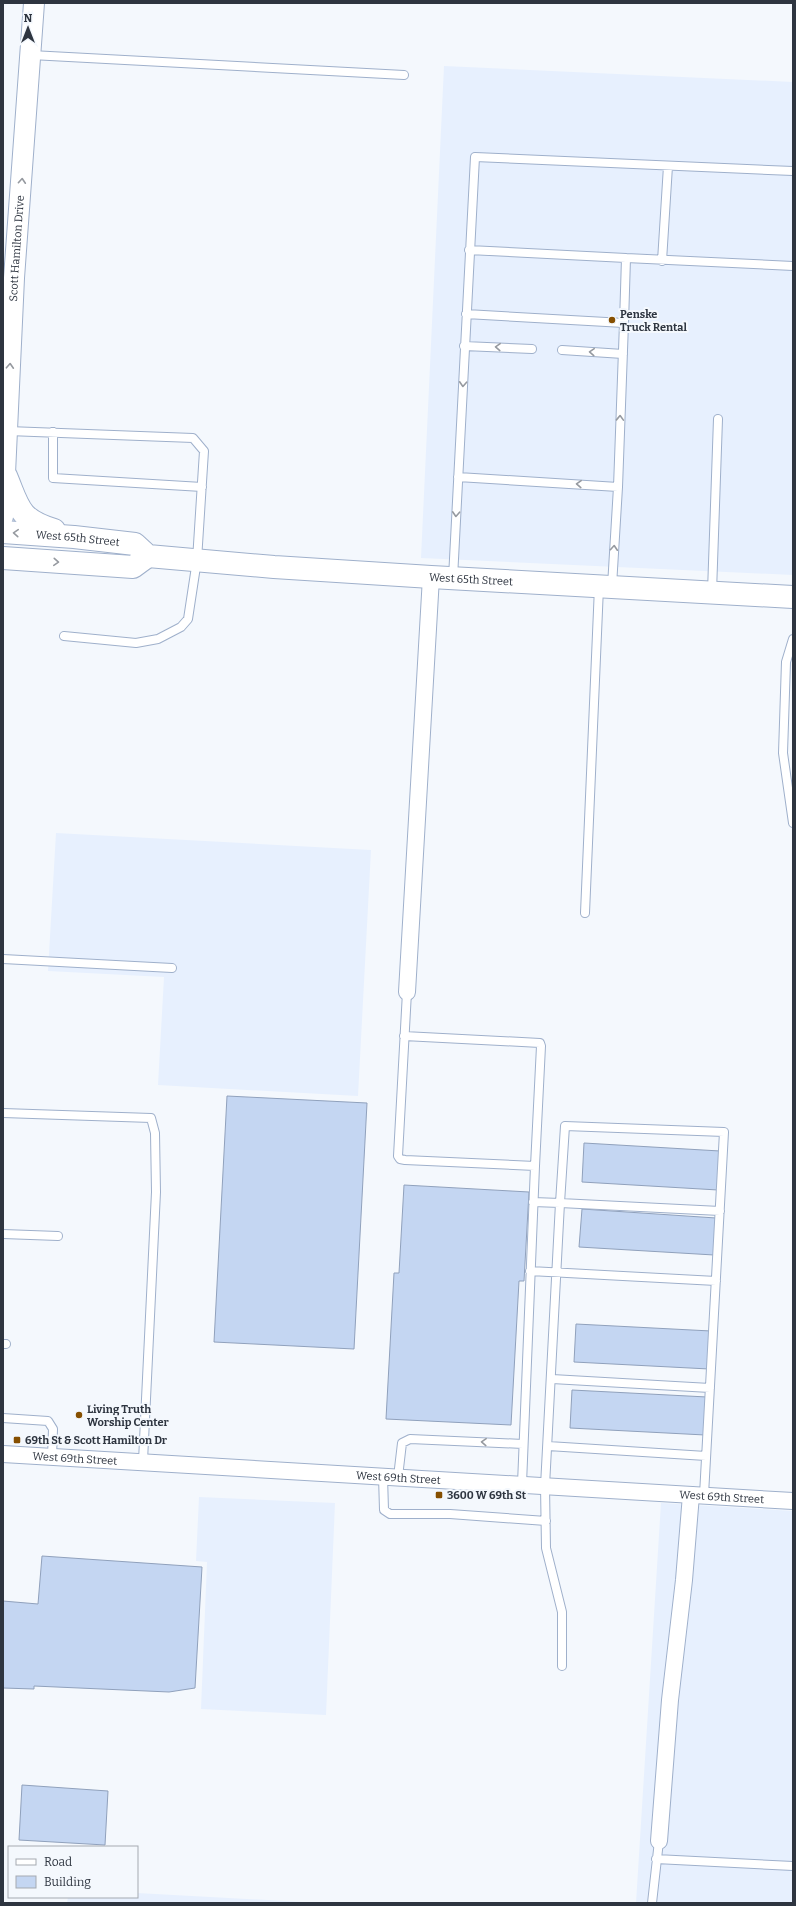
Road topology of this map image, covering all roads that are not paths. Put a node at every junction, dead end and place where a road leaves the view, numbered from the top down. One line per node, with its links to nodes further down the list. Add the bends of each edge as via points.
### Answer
1 (34, 3): 2 (street, Scott Hamilton Drive)
2 (31, 55): 3 (lane); 10 (street, Scott Hamilton Drive, one-way to 2)
3 (404, 75)
4 (668, 166): 5 (lane); 6 (lane, via 475,158); 8 (lane)
5 (793, 171)
6 (470, 250): 7 (lane); 11 (lane)
7 (626, 258): 8 (lane); 12 (lane)
8 (662, 260): 9 (lane)
9 (793, 266)
10 (9, 277): 18 (street, Scott Hamilton Drive, one-way to 10)
11 (466, 314): 12 (lane); 13 (lane)
12 (624, 323): 16 (lane)
13 (464, 346): 14 (lane, one-way to 13); 21 (lane, one-way to 21)
14 (532, 349)
15 (562, 350): 16 (lane, one-way to 15)
16 (623, 354): 23 (lane, one-way to 16)
17 (718, 419): 33 (lane)
18 (8, 430): 19 (lane); 20 (street, Scott Hamilton Drive)
19 (53, 432): 22 (lane, via 193,438 204,451); 22 (lane, via 53,478)
20 (6, 476): 24 (street, Scott Hamilton Drive); 26 (main road, via 26,518)
21 (458, 477): 23 (lane, one-way to 21); 31 (lane, one-way to 31)
22 (202, 487): 29 (lane)
23 (618, 487): 32 (lane, one-way to 23)
24 (3, 517)
25 (3, 532): 26 (main road, West 65th Street, one-way to 25)
26 (74, 537): 27 (main road, West 65th Street, via 135,544)
27 (148, 556): 28 (main road, one-way to 27, via 133,567); 29 (main road, West 65th Street)
28 (3, 558)
29 (197, 560): 30 (main road, West 65th Street); 35 (lane, via 188,619 173,633 136,643)
30 (431, 577): 31 (main road, West 65th Street); 41 (street)
31 (453, 578): 32 (main road, West 65th Street)
32 (606, 587): 33 (main road, West 65th Street); 38 (lane)
33 (712, 593): 34 (main road, West 65th Street)
34 (793, 597)
35 (64, 636)
36 (793, 638): 37 (lane, via 786,662 783,753)
37 (793, 822)
38 (585, 913)
39 (3, 959): 40 (lane)
40 (172, 968)
41 (407, 992): 42 (lane)
42 (404, 1036): 44 (lane, via 398,1156 400,1159); 44 (lane, via 540,1043)
43 (3, 1113): 61 (lane, via 151,1118 155,1133 156,1192)
44 (535, 1166): 45 (lane)
45 (533, 1202): 46 (lane); 50 (lane)
46 (560, 1203): 47 (lane); 47 (lane, via 565,1126 724,1132); 51 (lane)
47 (720, 1211): 52 (lane)
48 (3, 1234): 49 (lane)
49 (58, 1236)
50 (530, 1271): 51 (lane); 56 (lane)
51 (556, 1272): 52 (lane); 53 (lane)
52 (716, 1281): 54 (lane)
53 (552, 1379): 54 (lane); 57 (lane)
54 (710, 1388): 59 (lane)
55 (3, 1418): 60 (lane, via 48,1421 53,1429)
56 (523, 1444): 62 (lane, one-way to 62, via 410,1439 402,1443); 63 (lane)
57 (548, 1446): 59 (lane); 64 (lane)
58 (3, 1454): 60 (street, West 69th Street)
59 (706, 1456): 65 (lane)
60 (52, 1457): 61 (street, West 69th Street)
61 (144, 1461): 62 (street, West 69th Street)
62 (391, 1476): 63 (street, West 69th Street); 67 (lane, via 384,1510 390,1514 450,1514)
63 (522, 1484): 64 (street, West 69th Street)
64 (545, 1486): 65 (street, West 69th Street); 67 (lane)
65 (697, 1495): 66 (street, West 69th Street); 69 (street, via 670,1700)
66 (793, 1501)
67 (546, 1521): 68 (lane, via 546,1548 562,1612)
68 (562, 1666)
69 (658, 1841): 70 (lane)
70 (656, 1859): 71 (lane); 72 (lane)
71 (793, 1866)
72 (652, 1903)

